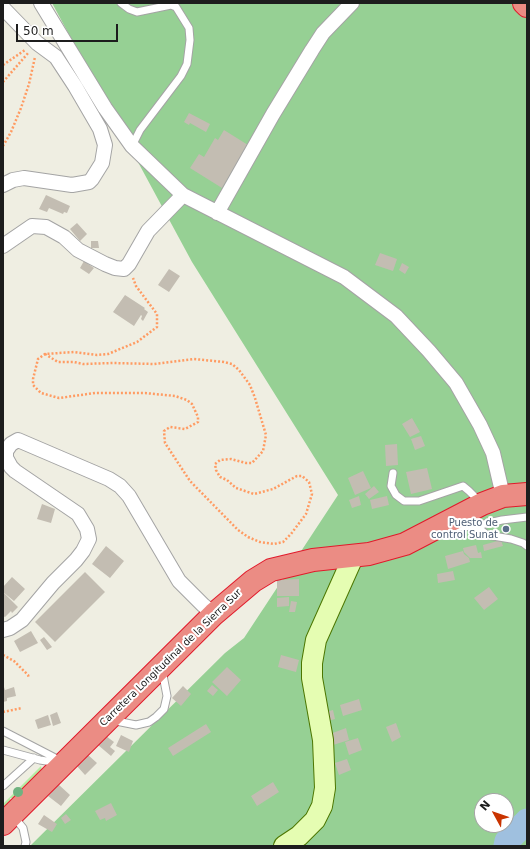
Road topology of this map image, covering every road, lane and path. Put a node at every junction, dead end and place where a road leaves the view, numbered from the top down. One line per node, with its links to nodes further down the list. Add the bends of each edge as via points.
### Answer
1 (41, 3): 11 (street, via 104,108)
2 (121, 3): 11 (lane, via 137,12 176,7 189,28 190,40 184,70 140,130)
3 (352, 3): 14 (street, via 312,50)
4 (524, 3): 5 (highway)
5 (527, 6)
6 (3, 8): 7 (street)
7 (37, 42): 8 (path); 9 (path); 10 (path, via 29,84); 12 (street, via 56,57 75,86 100,129 105,145 104,157 98,171 89,182 72,185 24,178)
8 (3, 65)
9 (3, 82)
10 (3, 146)
11 (132, 146): 13 (street)
12 (3, 185)
13 (183, 195): 14 (street); 16 (street, via 148,231)
14 (217, 213): 20 (street, via 344,277 396,316 456,383 493,453)
15 (3, 246): 16 (street, via 32,226 46,227 64,237 78,250 105,264 124,269)
16 (129, 264): 17 (path, via 136,286 157,314 157,327 137,342 108,354)
17 (45, 354): 17 (path, via 38,359 33,379 33,385 41,393 59,398 95,393 144,393 175,396 187,400 192,404 198,422 185,429 170,427 164,431 165,443 190,481 238,530 260,542 283,542 298,527 306,514 312,494 309,482 302,476 254,494 236,488 220,477 216,470 215,464 220,460 231,459 252,463 263,452 266,435 250,385 232,364 194,359 154,364 83,364 58,362)
18 (393, 473): 21 (lane, via 391,486 396,495 404,501 419,501 463,486)
19 (527, 494): 20 (highway, Carretera Longitudinal de la Sierra Sur)
20 (503, 496): 21 (highway, Carretera Longitudinal de la Sierra Sur)
21 (482, 504): 23 (highway, Carretera Longitudinal de la Sierra Sur)
22 (527, 517): 24 (lane)
23 (451, 519): 24 (lane, via 458,527); 26 (highway, Carretera Longitudinal de la Sierra Sur, via 405,544 369,554)
24 (476, 526): 25 (lane, via 488,536 511,539)
25 (527, 546)
26 (354, 555): 27 (highway, Carretera Longitudinal de la Sierra Sur, via 313,560 271,570 253,581); 42 (street, via 316,640 312,663 312,678 323,740 326,788 322,806 315,820)
27 (214, 614): 28 (street, via 179,581 129,496 120,486 18,440 6,451 10,467 78,514 87,529 89,539 76,560 22,620); 30 (highway, Carretera Longitudinal de la Sierra Sur)
28 (3, 630)
29 (3, 655): 31 (path, via 14,661)
30 (161, 666): 34 (highway, Carretera Longitudinal de la Sierra Sur); 34 (lane, via 167,696 164,709 156,717 149,722 136,725)
31 (29, 678)
32 (22, 708): 33 (path)
33 (3, 712)
34 (107, 719): 38 (highway, Carretera Longitudinal de la Sierra Sur)
35 (3, 731): 38 (lane)
36 (3, 750): 37 (lane)
37 (34, 758): 38 (lane); 39 (lane)
38 (65, 763): 40 (highway, Carretera Longitudinal de la Sierra Sur)
39 (3, 786)
40 (8, 820): 41 (lane, via 23,828)
41 (26, 846)
42 (284, 846)

